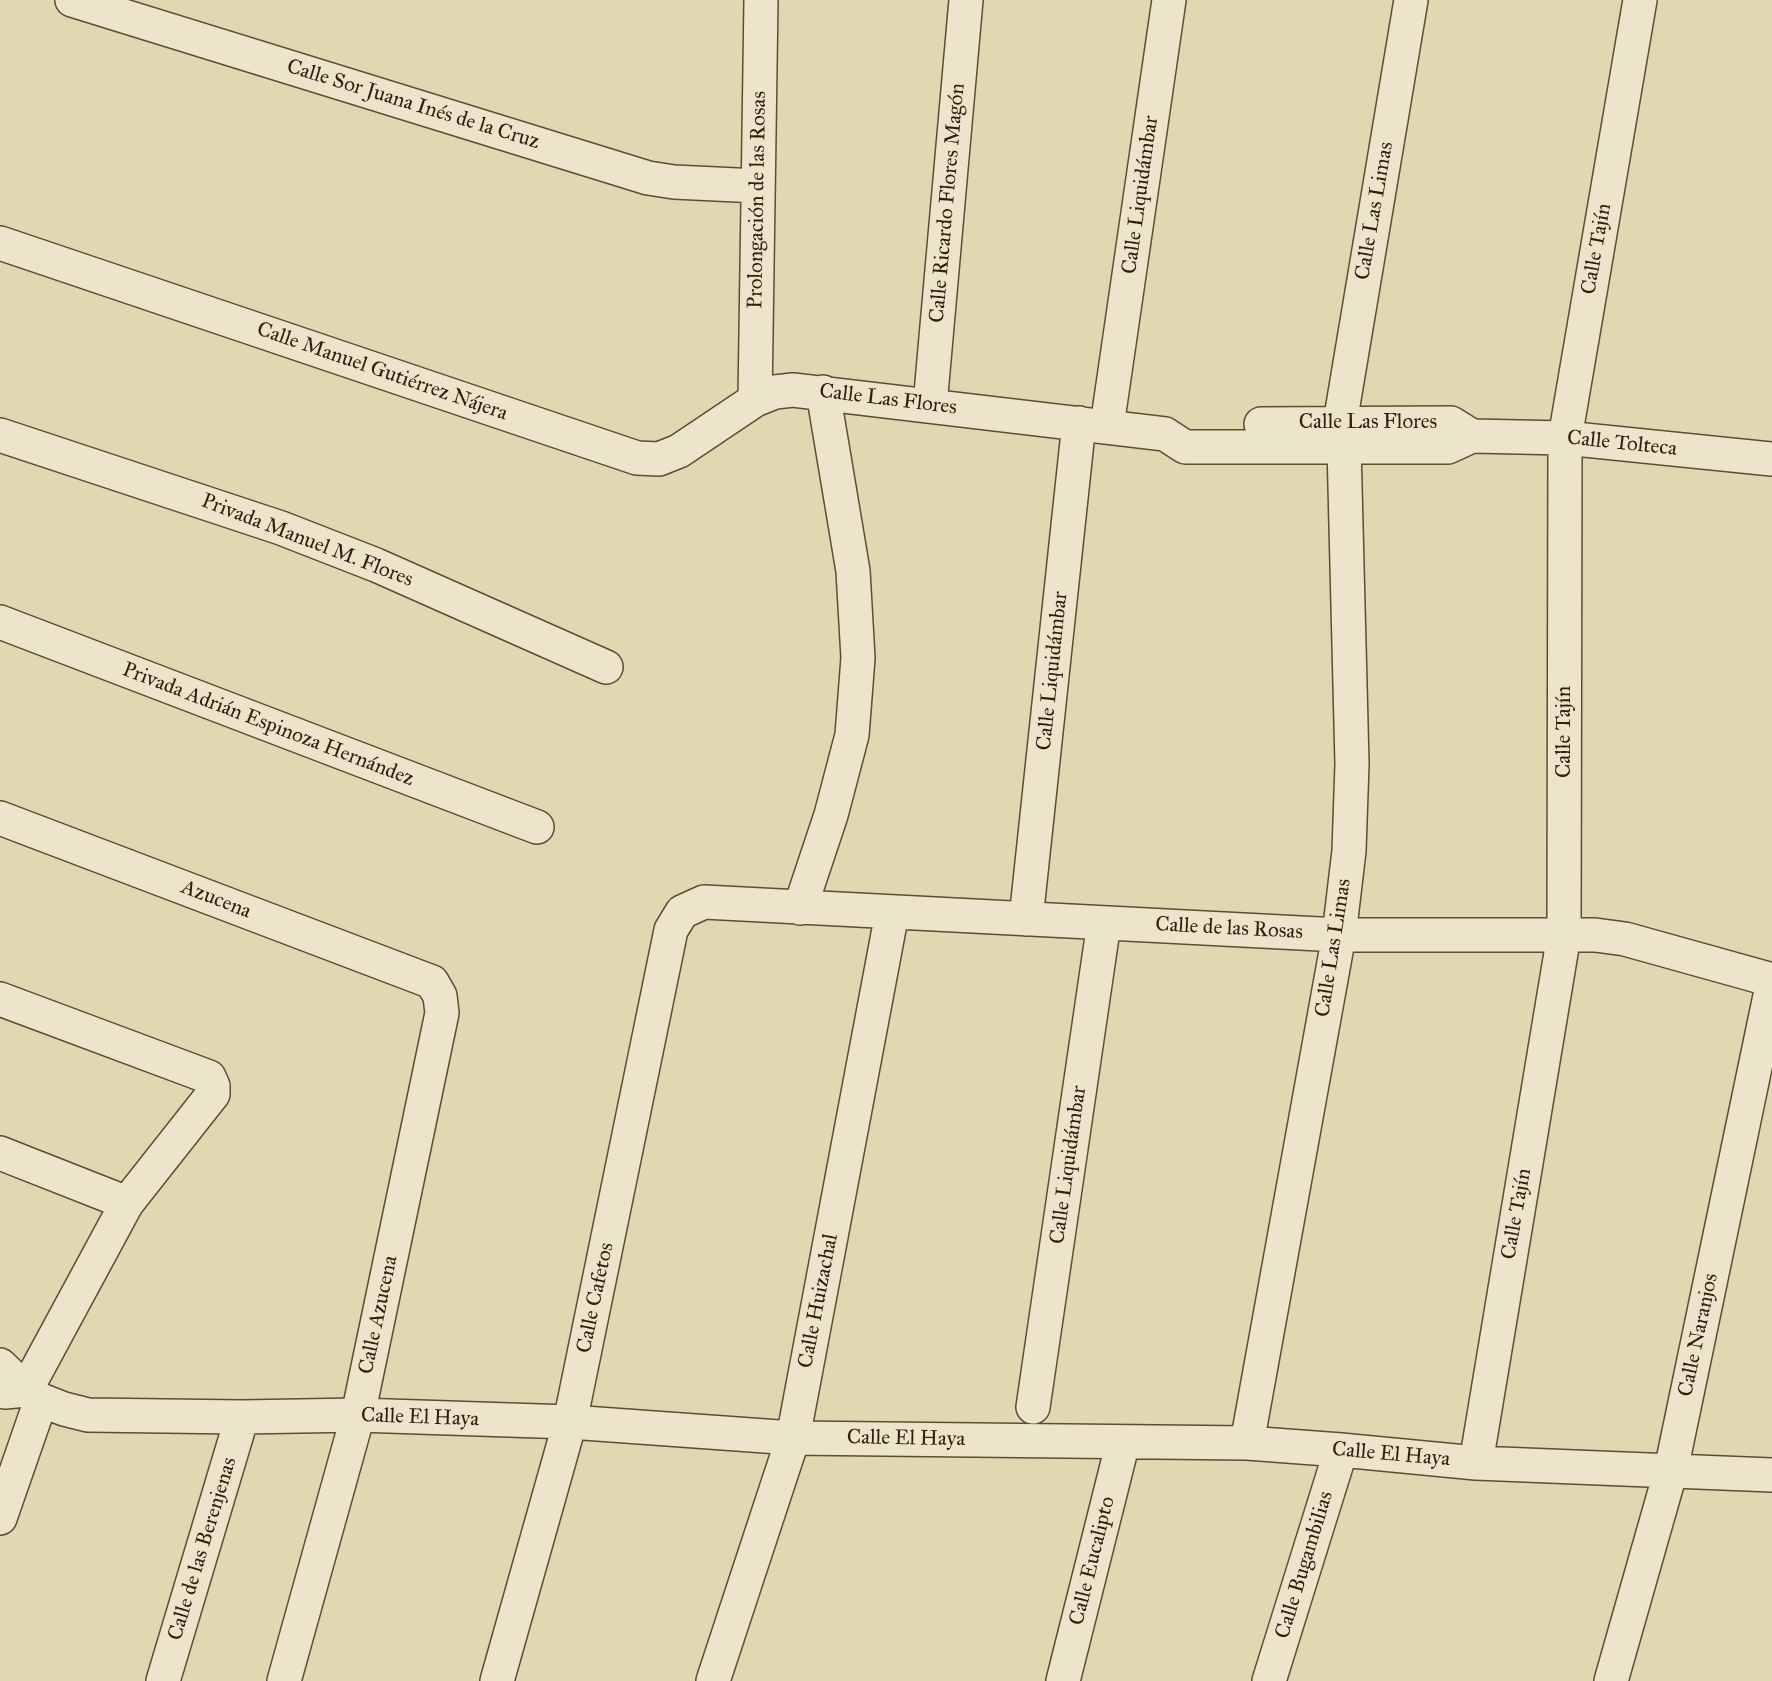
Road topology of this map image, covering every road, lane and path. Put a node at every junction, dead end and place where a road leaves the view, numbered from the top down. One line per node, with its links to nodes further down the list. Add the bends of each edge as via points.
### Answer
1 (72, 0): 7 (street, Calle Sor Juana Inés de la Cruz, via 648,178)
2 (761, 0): 7 (street, Prolongación de las Rosas)
3 (966, 0): 11 (street, Calle Ricardo Flores Magón)
4 (1169, 0): 12 (street, Calle Liquidámbar)
5 (1411, 0): 14 (street, Calle Las Limas)
6 (1640, 0): 16 (street, Calle Tajín)
7 (758, 186): 10 (street, Prolongación de las Rosas)
8 (0, 243): 10 (street, Calle Manuel Gutiérrez Nájera, via 637,458 659,459 679,451)
9 (823, 392): 10 (street, Calle Las Flores, via 775,392); 11 (street, Calle Las Flores); 22 (street, via 853,571 858,658 852,735)
10 (755, 400)
11 (930, 405): 12 (street, Calle Las Flores)
12 (1093, 424): 14 (street, Calle Las Flores, via 1165,434 1185,447); 25 (street, Calle Liquidámbar)
13 (0, 435): 19 (street, Privada Manuel M. Flores, via 281,528 376,565)
14 (1342, 435): 15 (street, Calle Las Flores, via 1448,447); 27 (street, Calle Las Limas, via 1352,764 1349,851)
15 (1472, 436): 16 (street, Calle Tolteca)
16 (1565, 438): 17 (street, Calle Tolteca); 28 (street, Calle Tajín)
17 (1772, 459)
18 (0, 622): 21 (street, Privada Adrián Espinoza Hernández)
19 (606, 667)
20 (0, 818): 30 (street, Azucena)
21 (537, 827)
22 (801, 908): 23 (street, Calle de las Rosas, via 704,902); 24 (street, Calle de las Rosas)
23 (682, 912): 40 (street, Calle Cafetos, via 671,930)
24 (892, 913): 25 (street, Calle de las Rosas); 41 (street, Calle Huizachal)
25 (1026, 919): 26 (street, Calle de las Rosas)
26 (1104, 923): 27 (street, Calle de las Rosas); 37 (street, Calle Liquidámbar)
27 (1339, 935): 28 (street, Calle de las Rosas); 43 (street, Calle Las Limas)
28 (1564, 935): 29 (street, Calle de las Rosas, via 1624,939); 45 (street, Calle Tajín)
29 (1772, 980)
30 (432, 982): 38 (street, Calle Azucena, via 440,996 442,1013)
31 (1772, 986): 46 (street, Calle Naranjos)
32 (0, 999): 34 (street, via 209,1077 213,1094)
33 (0, 1153): 34 (street)
34 (127, 1203): 36 (street)
35 (0, 1365): 36 (street)
36 (23, 1394): 39 (street, Calle El Haya, via 88,1414); 48 (street)
37 (1034, 1407)
38 (358, 1416): 39 (street, Calle El Haya); 40 (street, Calle El Haya); 50 (street, Calle Azucena)
39 (242, 1417): 49 (street, Calle de las Berenjenas)
40 (570, 1422): 41 (street, Calle El Haya); 51 (street, Calle Cafetos)
41 (793, 1438): 42 (street, Calle El Haya); 52 (street, Calle Huizachal)
42 (1123, 1442): 43 (street, Calle El Haya); 53 (street, Calle Eucalipto)
43 (1247, 1443): 44 (street, Calle El Haya)
44 (1341, 1450): 45 (street, Calle El Haya); 54 (street, Calle Bugambilias)
45 (1476, 1463): 46 (street, Calle El Haya)
46 (1671, 1470): 47 (street, Calle El Haya); 55 (street, Calle Naranjos)
47 (1772, 1474)
48 (0, 1518)
49 (163, 1681)
50 (285, 1681)
51 (497, 1681)
52 (713, 1681)
53 (1063, 1681)
54 (1269, 1681)
55 (1611, 1681)

